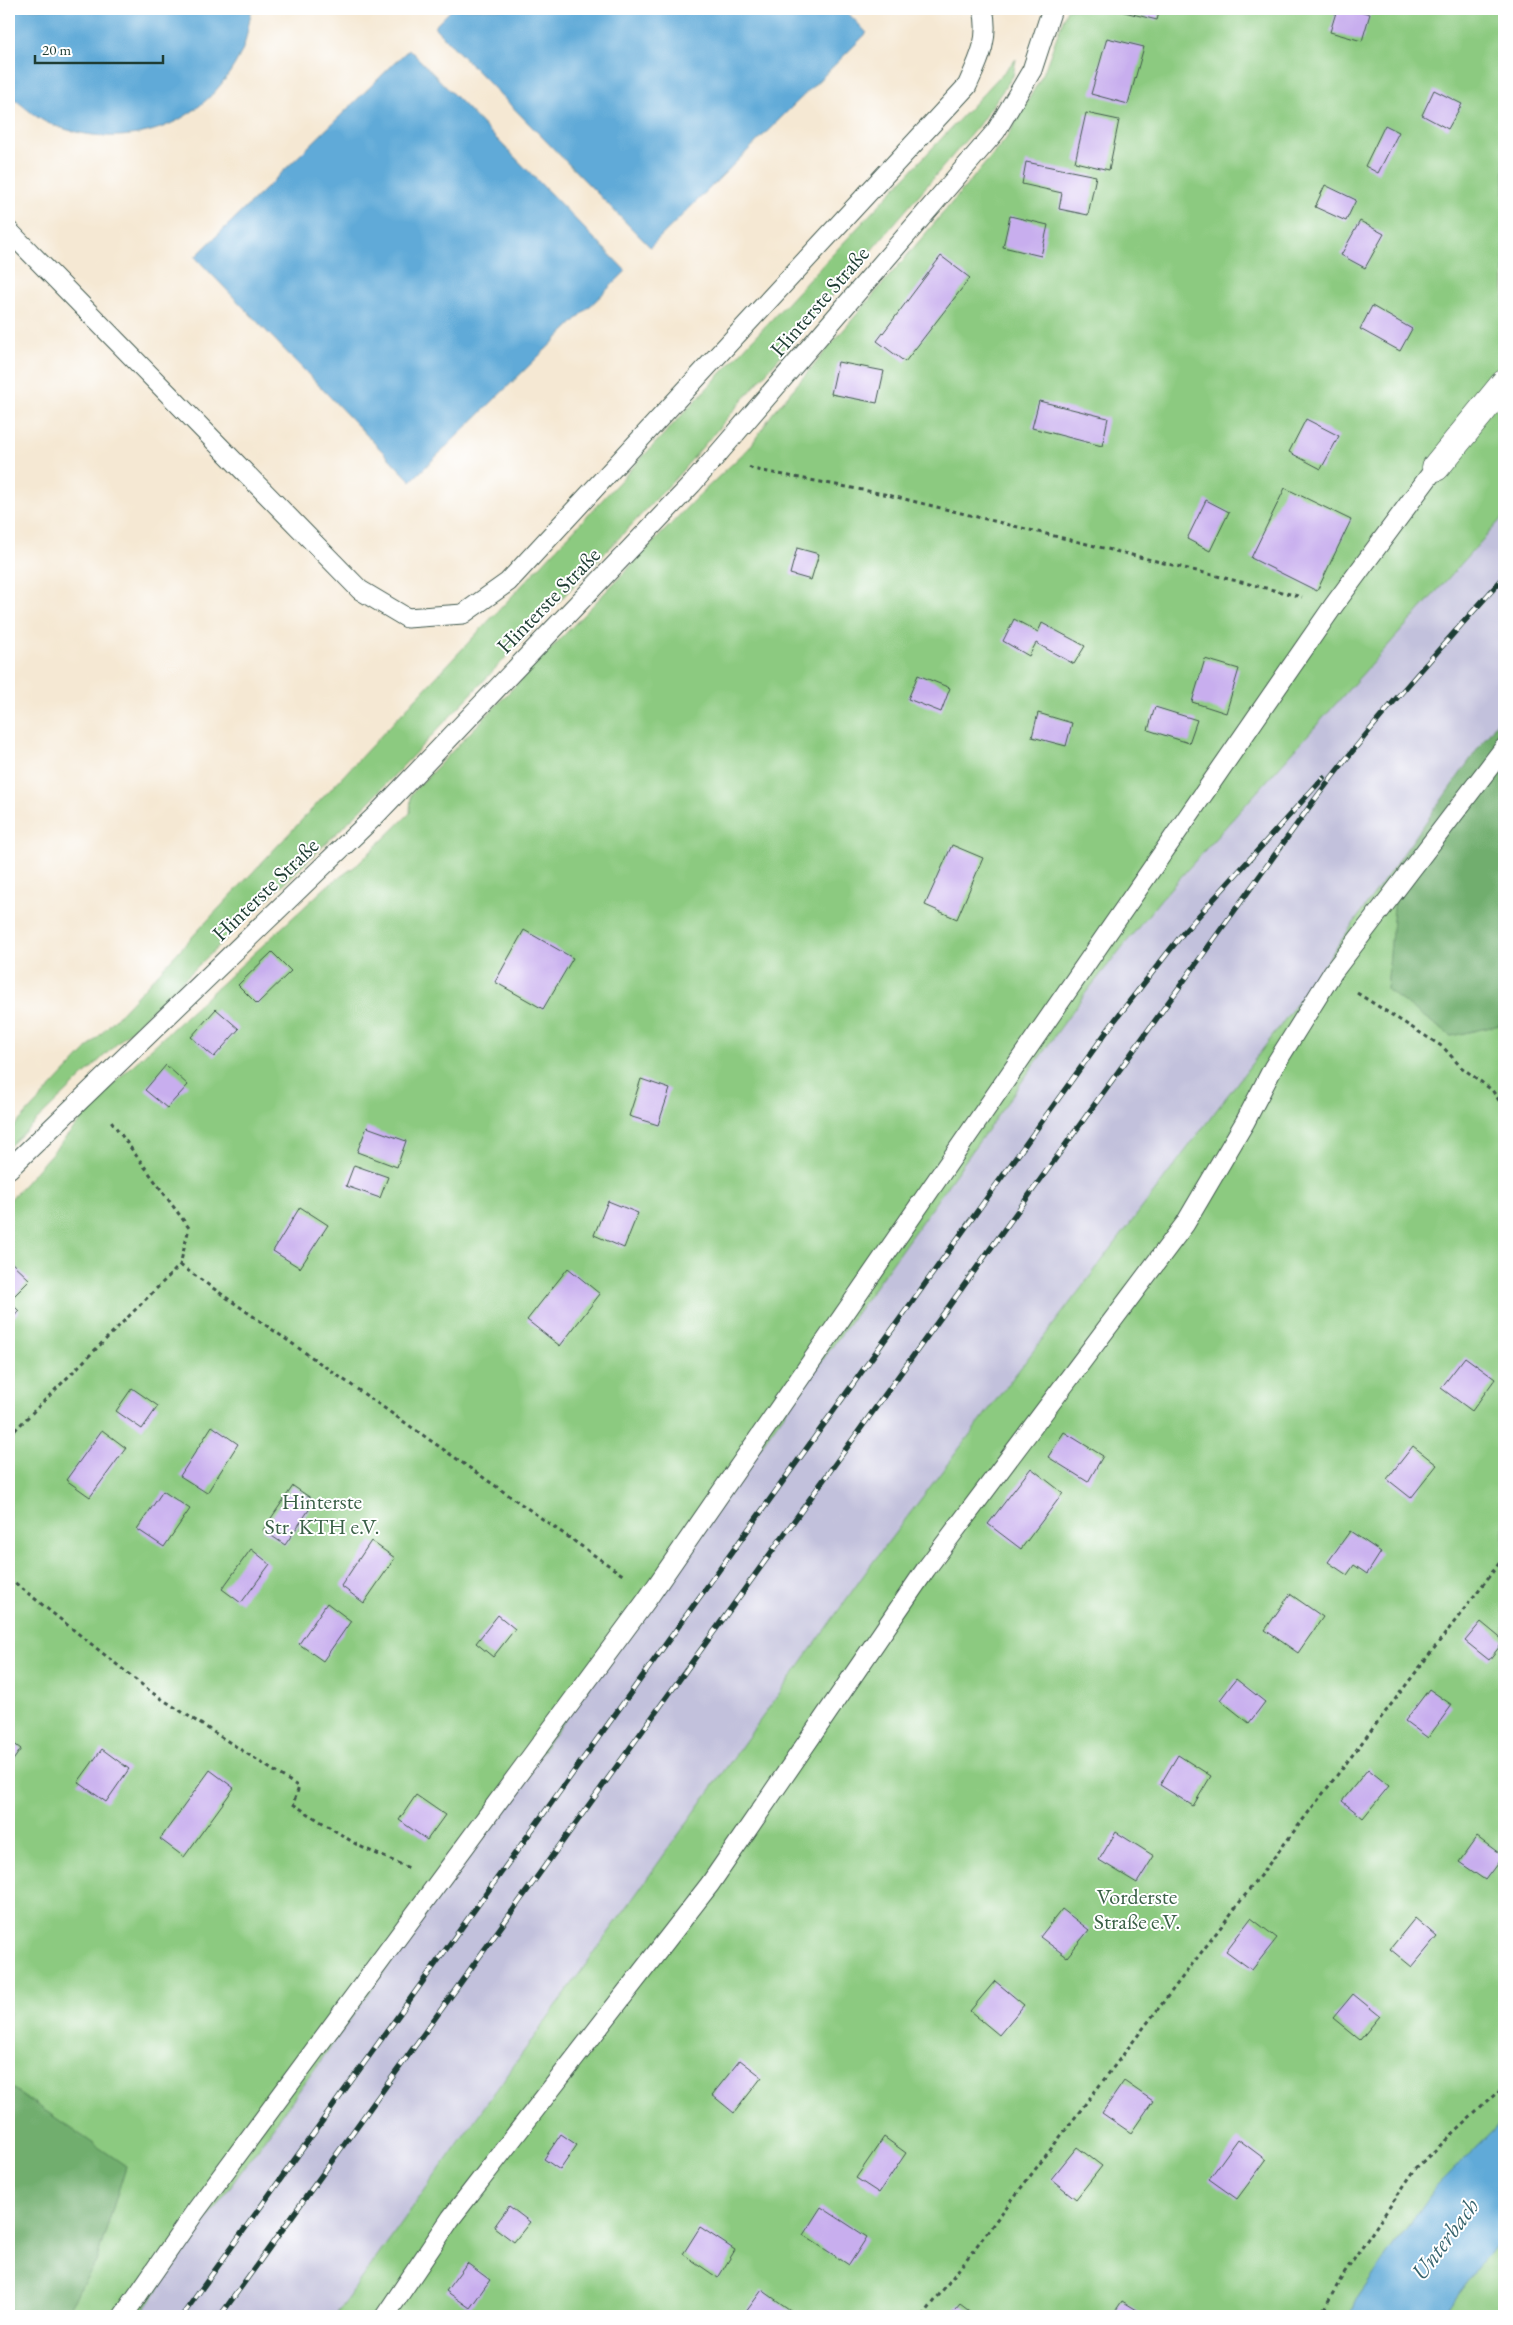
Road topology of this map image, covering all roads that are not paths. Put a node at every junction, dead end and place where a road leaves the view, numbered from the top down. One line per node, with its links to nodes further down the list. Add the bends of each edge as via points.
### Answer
1 (983, 9): 3 (lane, via 984,50 967,86 508,582 463,614 407,618 360,590)
2 (1047, 10): 7 (lane, Hinterste Straße, via 1032,70 996,131 692,484 376,815)
3 (9, 231)
4 (1504, 384): 5 (street)
5 (1436, 468): 8 (lane, via 1334,605 646,1601 195,2212)
6 (1504, 748): 9 (lane, via 1333,972 1273,1068 1185,1224 926,1569 710,1884 451,2218)
7 (9, 1169)
8 (123, 2316)
9 (385, 2316)

